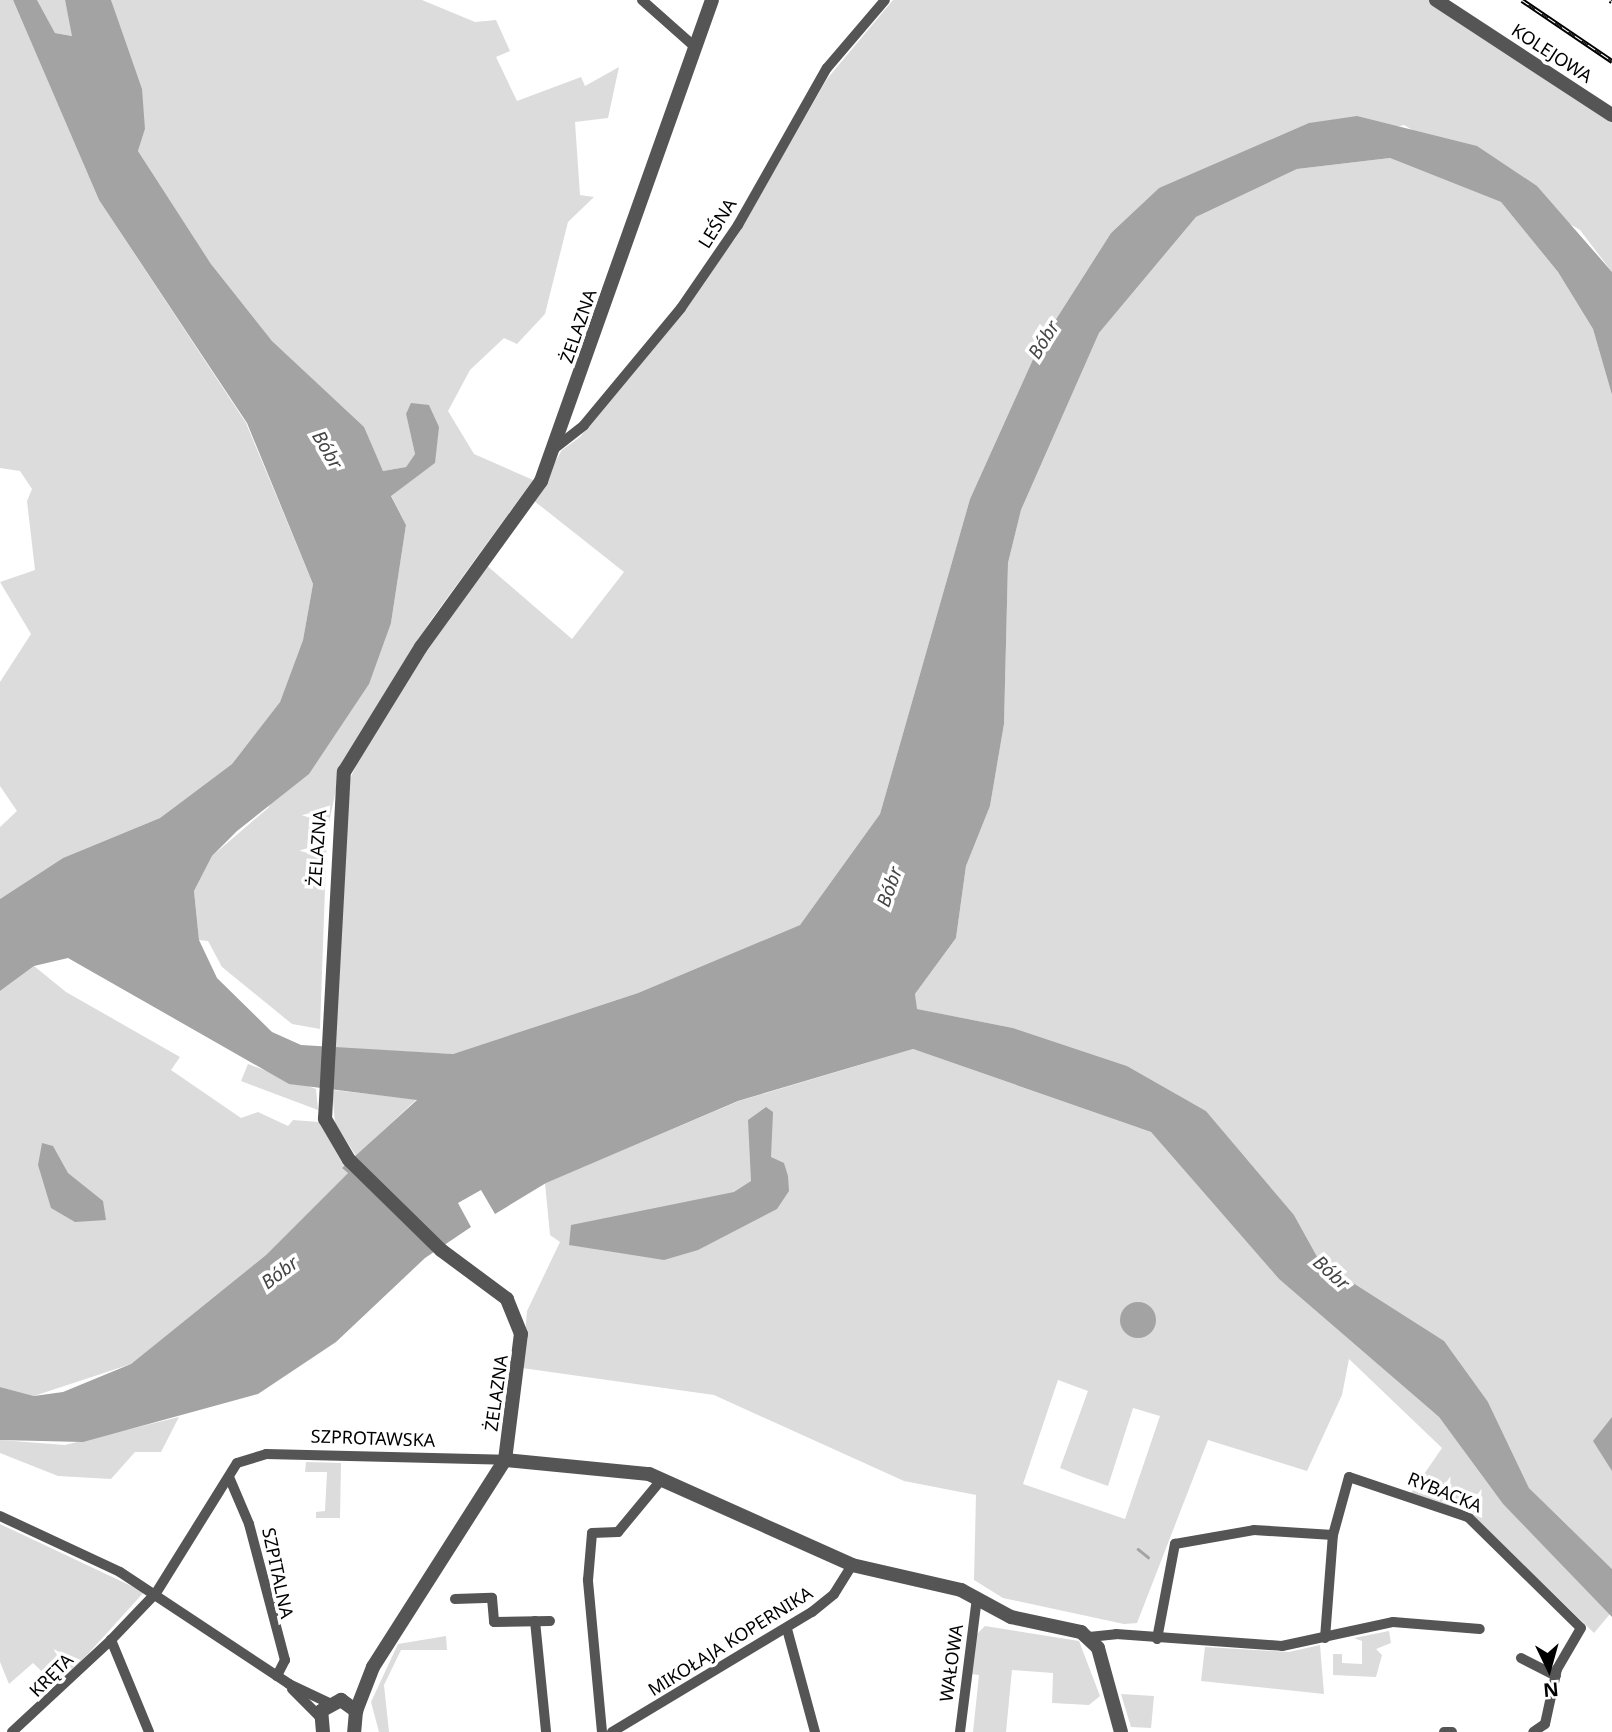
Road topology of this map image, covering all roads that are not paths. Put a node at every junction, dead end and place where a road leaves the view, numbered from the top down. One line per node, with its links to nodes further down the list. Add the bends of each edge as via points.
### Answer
1 (642, 0): 5 (street)
2 (712, 0): 5 (street, ŻELAZNA)
3 (886, 0): 7 (street, LEŚNA, via 827,68 738,225 681,307 584,425)
4 (1436, 0): 6 (street, KOLEJOWA)
5 (696, 48): 7 (street, ŻELAZNA)
6 (1612, 115)
7 (555, 448): 8 (street, ŻELAZNA, via 541,481 421,647 344,772 323,1101 330,1135 349,1160 441,1250 497,1290 518,1314 521,1351)
8 (505, 1460): 9 (street, SZPROTAWSKA, via 265,1454 244,1458); 10 (street, SZPROTAWSKA, via 633,1470); 26 (street, ŻELAZNA)
9 (229, 1477): 14 (street, SZPROTAWSKA); 27 (street, SZPITALNA, via 249,1524 285,1660)
10 (662, 1479): 13 (street, SZPROTAWSKA); 38 (street, via 618,1532 592,1534 589,1584)
11 (0, 1516): 14 (street)
12 (1333, 1535): 22 (street); 23 (street, via 1254,1530 1175,1544); 28 (street, RYBACKA, via 1349,1476 1468,1517 1577,1618 1578,1635)
13 (852, 1565): 15 (street, SZPROTAWSKA); 19 (street, MIKOŁAJA KOPERNIKA, via 834,1594)
14 (156, 1593): 24 (street, KRĘTA); 27 (street)
15 (977, 1598): 21 (street, SZPROTAWSKA, via 1011,1617); 41 (street, WAŁOWA)
16 (455, 1599): 17 (street, via 492,1598 494,1622)
17 (535, 1621): 18 (street); 37 (street)
18 (550, 1621)
19 (787, 1629): 39 (street, MIKOŁAJA KOPERNIKA); 40 (street)
20 (1480, 1629): 22 (street, via 1393,1622)
21 (1089, 1637): 23 (street); 42 (street)
22 (1325, 1638): 23 (street, via 1282,1646)
23 (1157, 1639)
24 (111, 1640): 33 (street); 34 (street, KRĘTA)
25 (1521, 1658): 28 (street)
26 (373, 1667): 30 (street); 32 (street)
27 (277, 1676): 29 (street)
28 (1556, 1676): 45 (street, via 1545,1724)
29 (289, 1684): 30 (street); 31 (street)
30 (335, 1702): 31 (street); 32 (street)
31 (319, 1716): 36 (street)
32 (358, 1725)
33 (147, 1728): 35 (street)
34 (12, 1732)
35 (157, 1732)
36 (322, 1732)
37 (545, 1732)
38 (602, 1732)
39 (612, 1732)
40 (815, 1732)
41 (960, 1732)
42 (1121, 1732)
43 (1444, 1732): 44 (street)
44 (1452, 1732)
45 (1533, 1732)

